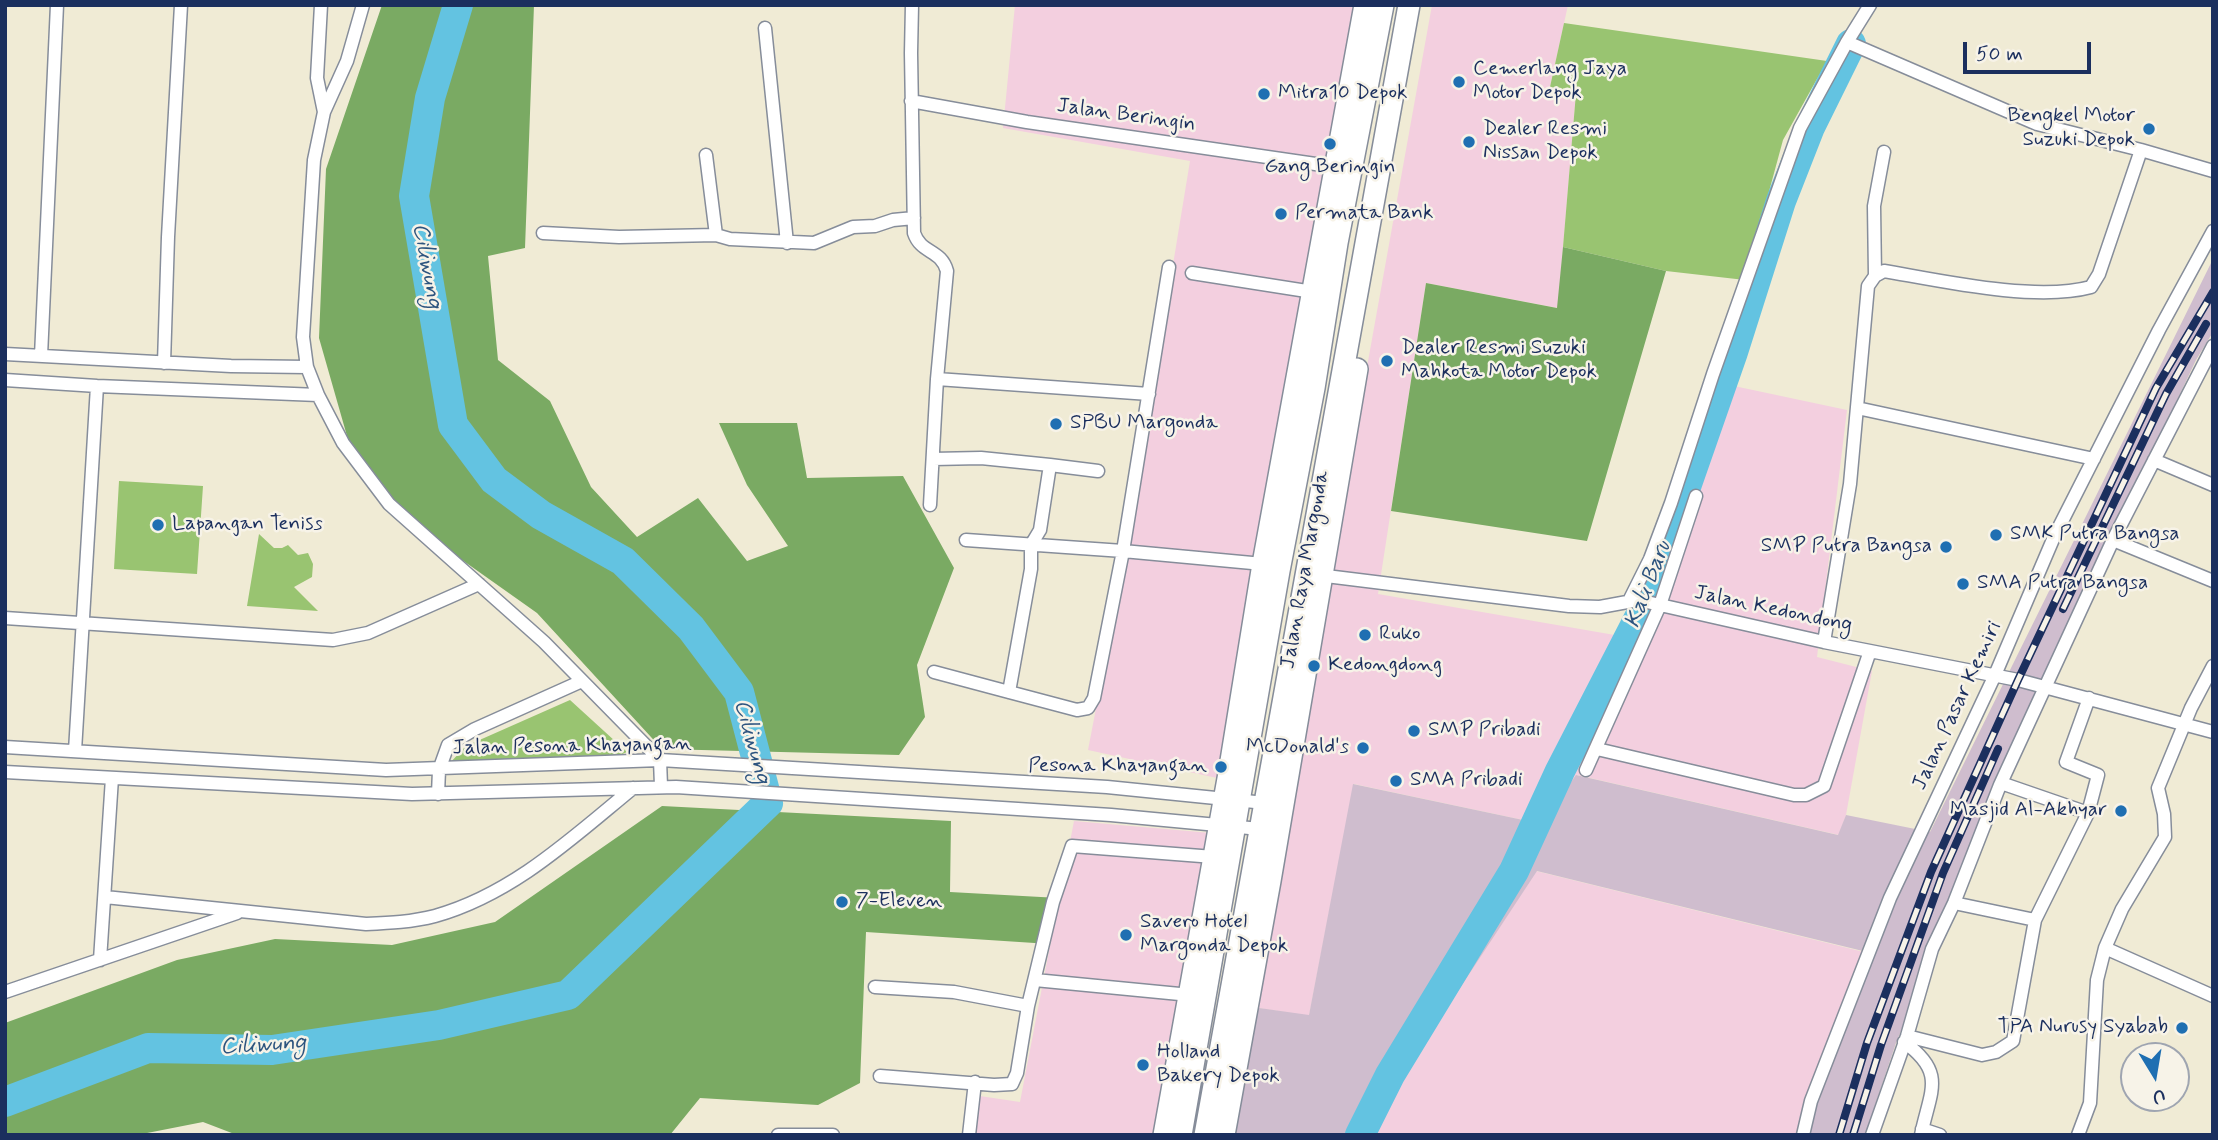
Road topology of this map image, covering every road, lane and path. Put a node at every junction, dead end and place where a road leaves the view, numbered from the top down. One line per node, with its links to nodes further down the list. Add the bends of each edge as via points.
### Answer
1 (57, 5): 31 (street)
2 (181, 5): 32 (street)
3 (321, 5): 14 (street, via 317,78)
4 (363, 5): 14 (street, via 347,61)
5 (912, 5): 13 (street)
6 (1365, 5): 18 (highway, Jalan Raya Margonda)
7 (1383, 5): 84 (highway, Jalan Raya Margonda, via 1314,388)
8 (1409, 5): 54 (highway, Jalan Raya Margonda)
9 (1423, 5): 54 (highway, Jalan Raya Margonda)
10 (1870, 5): 12 (street)
11 (765, 28): 24 (street)
12 (1847, 42): 15 (street, via 2037,124); 57 (street, via 1800,128)
13 (911, 101): 18 (street, Jalan Beringin); 20 (street)
14 (324, 112): 34 (street, via 314,160 303,337)
15 (2141, 150): 19 (street); 27 (street, via 2091,287 2071,292 2023,291 1884,271)
16 (1884, 152): 27 (street, via 1874,206)
17 (706, 155): 23 (street)
18 (1336, 167): 28 (highway, Jalan Raya Margonda)
19 (2213, 171)
20 (914, 218): 24 (street, via 853,227 814,243); 35 (street, via 916,240 938,255 947,271)
21 (2213, 231): 42 (street, Jalan Pasar Kemiri)
22 (543, 233): 23 (street)
23 (716, 235): 24 (street)
24 (786, 243)
25 (1168, 267): 38 (street)
26 (1192, 273): 28 (street)
27 (1875, 276): 40 (street, via 1868,286)
28 (1312, 292): 53 (highway, Jalan Raya Margonda)
29 (2213, 346): 33 (street)
30 (5, 354): 31 (street)
31 (41, 356): 32 (street)
32 (164, 363): 34 (street)
33 (2208, 365): 43 (street)
34 (307, 367): 39 (street)
35 (937, 379): 38 (street); 41 (street)
36 (5, 380): 37 (street)
37 (97, 386): 39 (street); 60 (street)
38 (1149, 394): 52 (street)
39 (318, 395): 56 (street, via 343,443 389,503)
40 (1857, 408): 42 (street); 61 (street, via 1850,484)
41 (933, 458): 44 (street); 48 (street)
42 (2094, 459): 65 (street, Jalan Pasar Kemiri, via 2054,537)
43 (2154, 460): 46 (street); 50 (street)
44 (1050, 465): 45 (street); 51 (street, via 1040,530)
45 (1098, 471)
46 (2213, 485)
47 (1696, 496): 58 (street)
48 (930, 505)
49 (966, 540): 51 (street)
50 (2113, 540): 55 (street); 67 (street)
51 (1031, 545): 52 (street); 68 (street)
52 (1126, 551): 53 (street); 68 (street, via 1088,708 1077,710)
53 (1263, 564): 84 (highway, Jalan Raya Margonda)
54 (1313, 574): 57 (street, Jalan Kedondong, via 1569,606); 85 (highway, Jalan Raya Margonda); 90 (highway, Jalan Raya Margonda)
55 (2213, 580)
56 (479, 584): 60 (street, via 368,633 334,639); 66 (street)
57 (1634, 601): 58 (street, Jalan Kedondong)
58 (1659, 605): 61 (street, Jalan Kedondong); 73 (street)
59 (5, 618): 60 (street)
60 (83, 623): 74 (street)
61 (1824, 642): 62 (street, Jalan Kedondong)
62 (1870, 651): 65 (street, Jalan Kedondong); 73 (street, via 1824,786 1815,792 1794,796)
63 (2213, 666): 70 (street)
64 (934, 672): 68 (street)
65 (1995, 675): 67 (street, Jalan Kedondong); 114 (street, Jalan Pasar Kemiri, via 1890,898 1811,1101)
66 (582, 681): 75 (street); 76 (street, via 452,742)
67 (2046, 687): 69 (street, Jalan Kedondong); 80 (street)
68 (1010, 692)
69 (2089, 698): 70 (street, Jalan Kedondong); 86 (street, via 2066,762 2098,775)
70 (2186, 724): 71 (street, Jalan Kedondong); 95 (street, via 2158,788 2165,837 2122,909)
71 (2213, 732)
72 (5, 747): 74 (street, Jalan Pesona Khayangan)
73 (1597, 749): 77 (street)
74 (75, 751): 76 (street, Jalan Pesona Khayangan)
75 (660, 760): 76 (street, Jalan Pesona Khayangan); 81 (street); 84 (street, Jalan Pesona Khayangan)
76 (439, 770): 83 (street)
77 (1586, 770)
78 (5, 772): 79 (street, Jalan Pesona Khayangan)
79 (112, 778): 83 (street, Jalan Pesona Khayangan); 91 (street)
80 (2001, 783): 86 (street); 92 (street)
81 (661, 786): 82 (street, Jalan Pesona Khayangan); 87 (street, Jalan Pesona Khayangan)
82 (633, 789): 83 (street, Jalan Pesona Khayangan); 93 (street, via 526,874 435,916 366,924)
83 (438, 794)
84 (1231, 799): 85 (street, Jalan Pesona Khayangan); 87 (highway, Jalan Raya Margonda)
85 (1265, 803): 88 (highway, Jalan Raya Margonda)
86 (2088, 813): 94 (street)
87 (1227, 825): 88 (street, Jalan Pesona Khayangan); 89 (highway, Jalan Raya Margonda); 111 (highway, Jalan Raya Margonda)
88 (1260, 828): 90 (highway, Jalan Raya Margonda)
89 (1214, 857): 97 (street, via 1072,846 1052,902); 100 (highway, Jalan Raya Margonda)
90 (1261, 879): 112 (highway, Jalan Raya Margonda); 113 (highway, Jalan Raya Margonda)
91 (105, 897): 93 (street); 96 (street)
92 (1954, 903): 94 (street); 103 (street, via 1932,949)
93 (242, 911): 96 (street)
94 (2035, 920): 103 (street, via 2013,1041 1982,1055)
95 (2105, 948): 101 (street); 117 (street, via 2097,980 2090,1103)
96 (100, 960): 99 (street)
97 (1035, 980): 100 (street); 102 (street)
98 (875, 987): 102 (street, via 954,992)
99 (5, 992)
100 (1190, 996): 110 (highway, Jalan Raya Margonda)
101 (2213, 996)
102 (1028, 1006): 105 (street, via 1014,1082)
103 (1905, 1039): 106 (street, via 1930,1067 1933,1077); 115 (street)
104 (880, 1076): 105 (street)
105 (975, 1082): 109 (street)
106 (1921, 1132): 116 (street)
107 (778, 1135): 108 (street)
108 (833, 1135)
109 (969, 1135)
110 (1164, 1135)
111 (1181, 1135)
112 (1205, 1135)
113 (1224, 1135)
114 (1803, 1135)
115 (1871, 1135)
116 (1940, 1135)
117 (2078, 1135)

